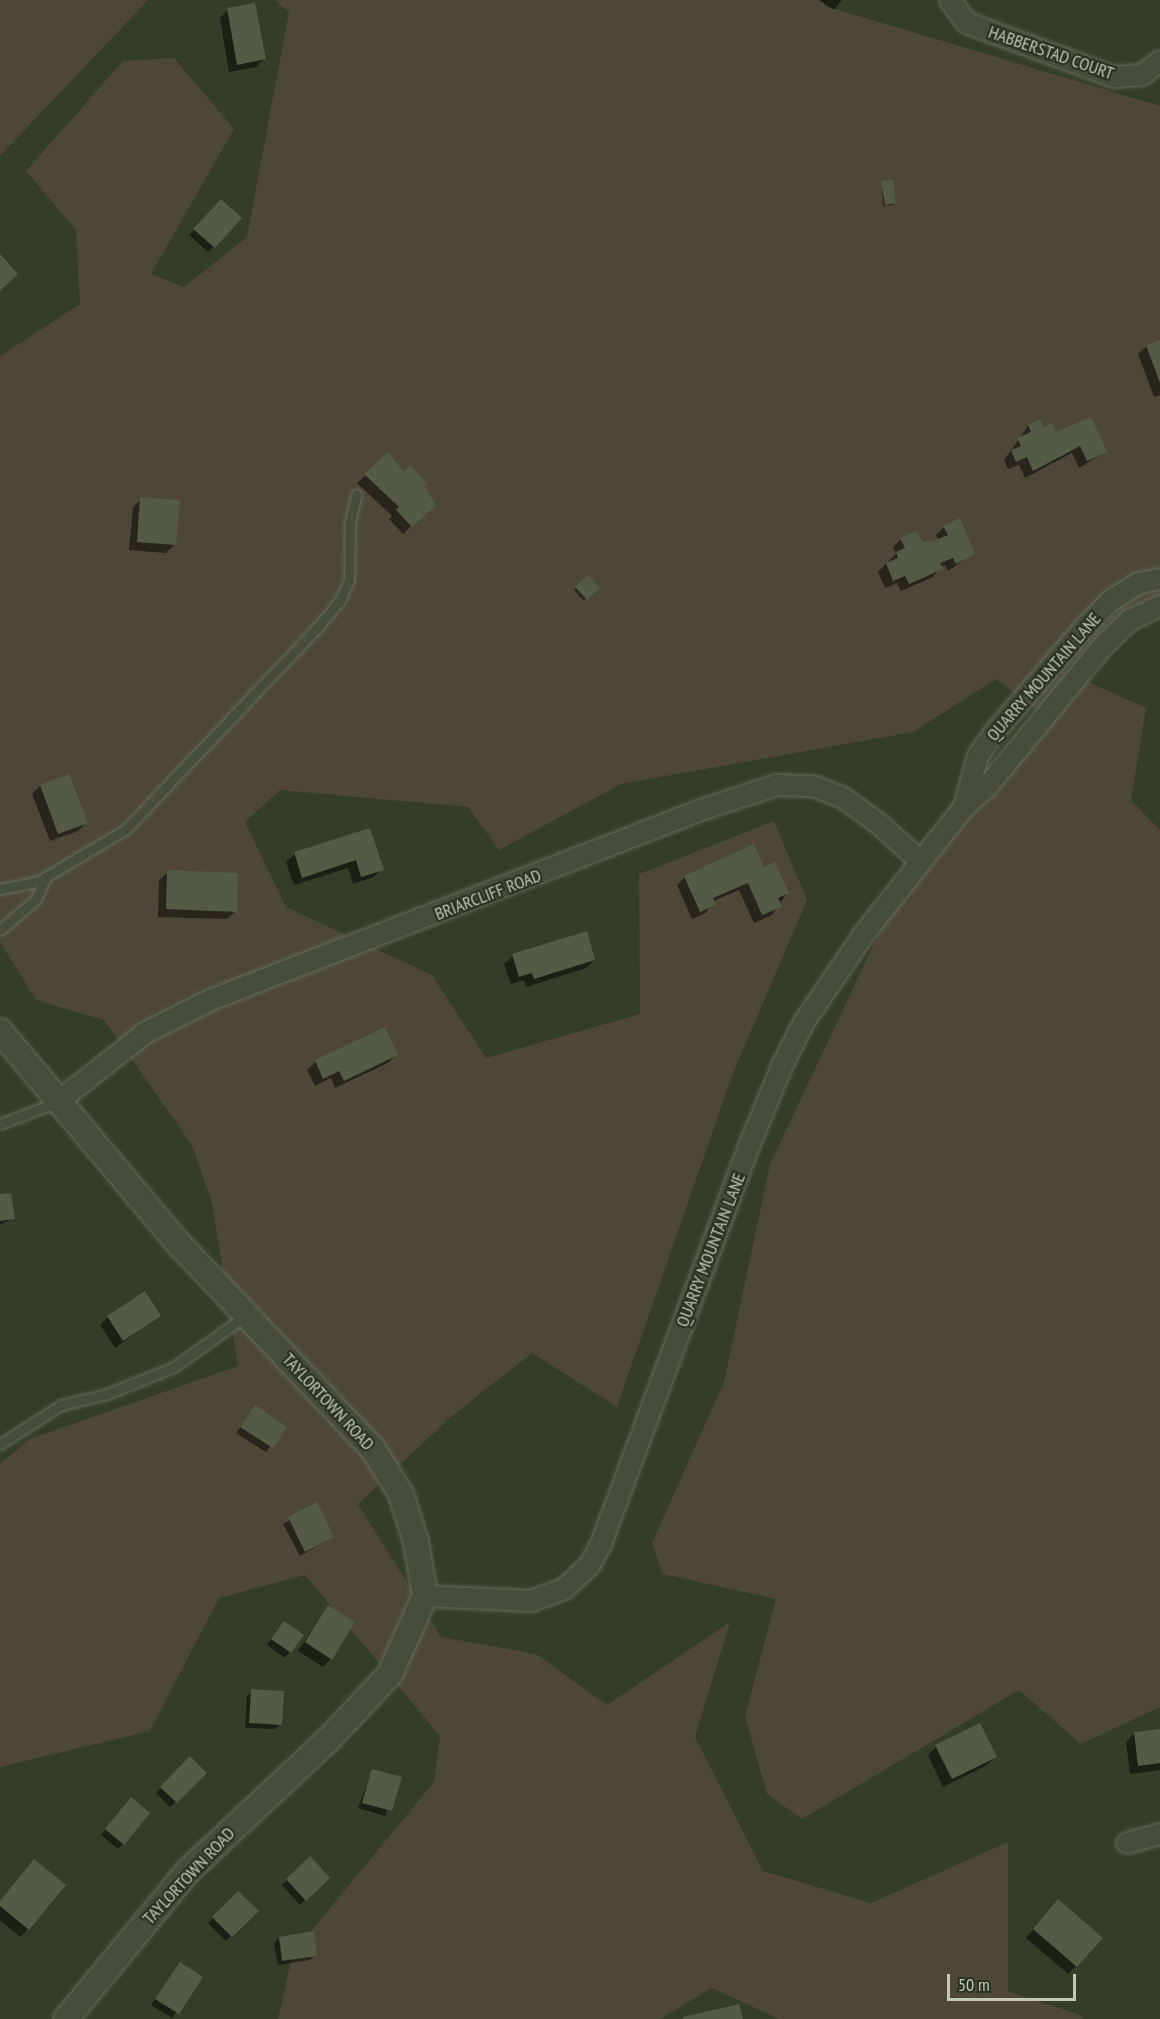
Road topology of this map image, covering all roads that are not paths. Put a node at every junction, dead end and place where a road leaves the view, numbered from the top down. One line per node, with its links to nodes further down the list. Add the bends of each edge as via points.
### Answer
1 (950, 0): 2 (street, HABBERSTAD COURT, via 967,23 1114,77 1142,75)
2 (1160, 61)
3 (356, 495): 10 (lane, via 350,522 352,569 339,602 126,830)
4 (1160, 579): 6 (street, QUARRY MOUNTAIN LANE, via 1139,583)
5 (1160, 606): 7 (street, QUARRY MOUNTAIN LANE, via 1130,620)
6 (1094, 617): 7 (street); 8 (street, QUARRY MOUNTAIN LANE, via 978,756)
7 (1115, 634): 8 (street, QUARRY MOUNTAIN LANE, via 986,788)
8 (964, 807): 9 (street, QUARRY MOUNTAIN LANE)
9 (921, 862): 14 (street, BRIARCLIFF ROAD, via 842,797 813,786 777,785 701,810 213,999 145,1033); 18 (street, QUARRY MOUNTAIN LANE, via 829,982 783,1064 601,1544 590,1564 564,1588 531,1601)
10 (46, 877): 11 (lane); 12 (lane, via 36,899)
11 (0, 889)
12 (0, 930)
13 (0, 1031): 14 (street, TAYLORTOWN ROAD)
14 (59, 1101): 15 (lane); 16 (street, TAYLORTOWN ROAD)
15 (0, 1124)
16 (245, 1316): 17 (lane, via 174,1367 107,1394 61,1405); 18 (street, TAYLORTOWN ROAD, via 373,1449 400,1494 416,1542)
17 (0, 1444)
18 (425, 1596): 21 (street, TAYLORTOWN ROAD, via 390,1674 329,1738 189,1870)
19 (1160, 1834): 20 (street)
20 (1127, 1843)
21 (66, 2019)

